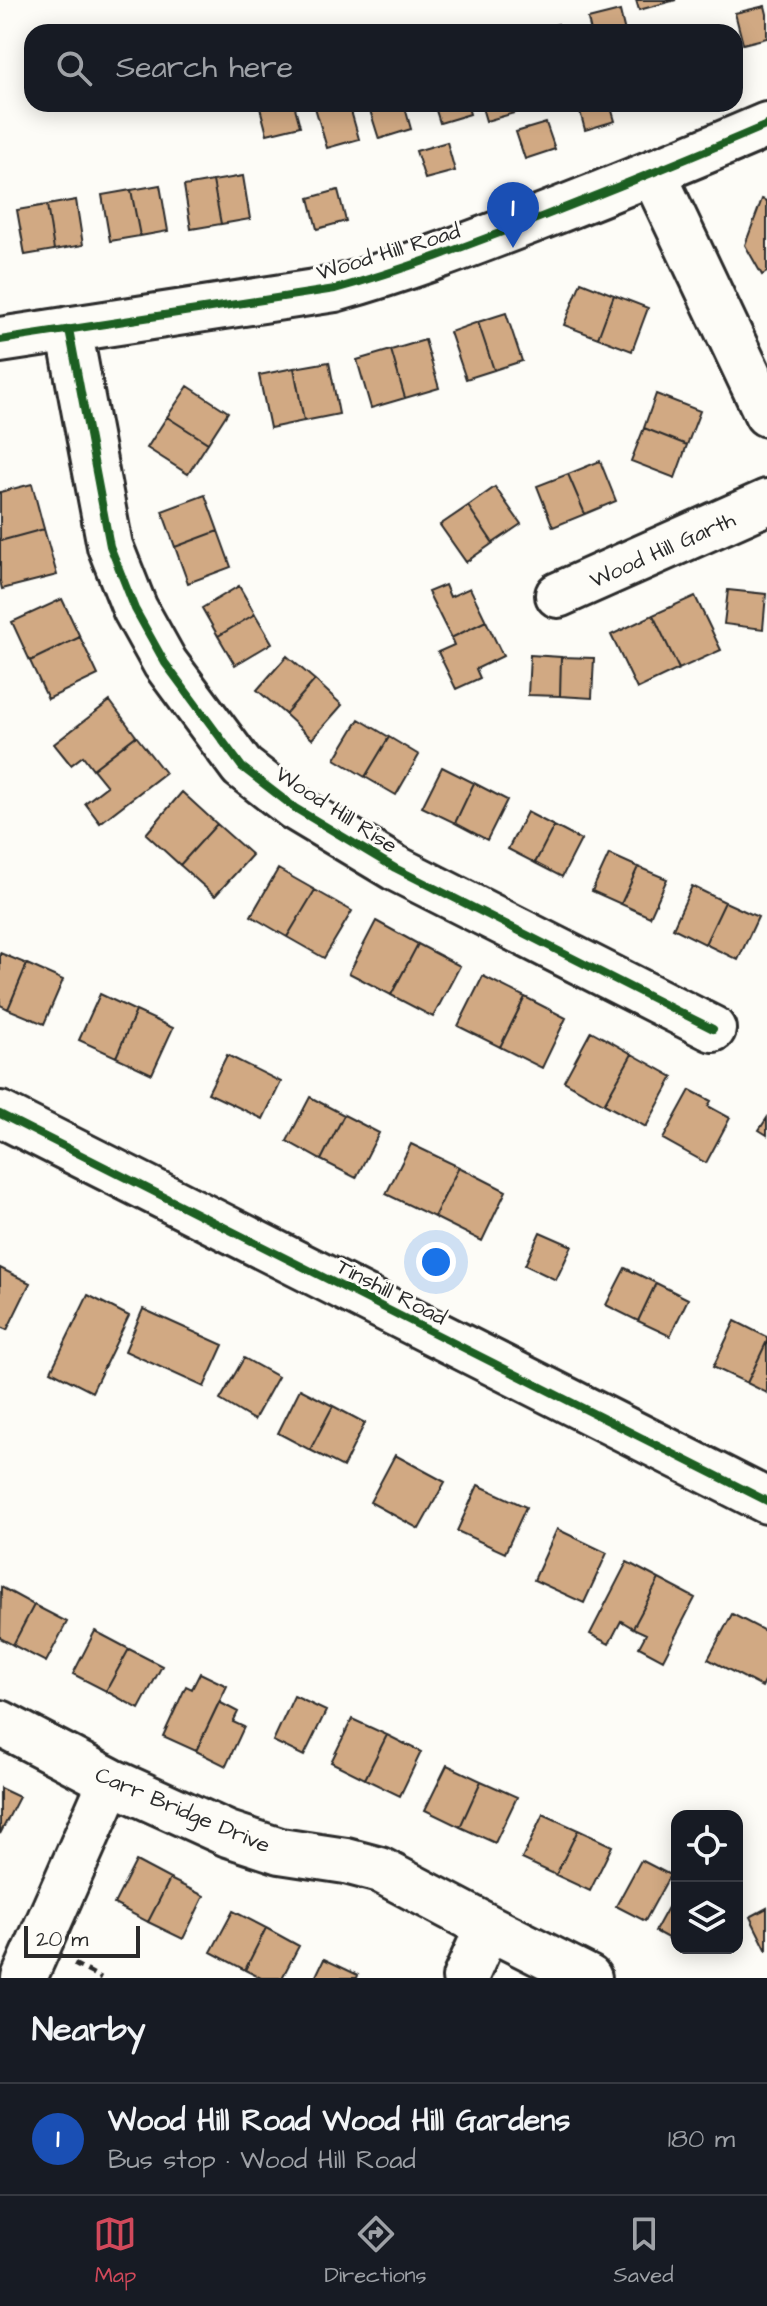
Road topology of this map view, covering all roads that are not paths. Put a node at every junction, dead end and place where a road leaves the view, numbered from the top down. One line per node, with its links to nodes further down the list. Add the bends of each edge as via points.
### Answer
1 (767, 125): 2 (street, Wood Hill Road)
2 (653, 173): 3 (street, Wood Hill Road, via 347,286); 5 (street)
3 (69, 329): 4 (street, Wood Hill Road); 8 (street, Wood Hill Rise, via 110,546 125,584 165,663 242,767 295,808 395,868)
4 (0, 340)
5 (767, 414)
6 (767, 502): 7 (street, Wood Hill Garth)
7 (558, 595)
8 (713, 1029)
9 (0, 1114): 10 (street, Tinshill Road)
10 (767, 1501)
11 (0, 1723): 12 (street, Carr Bridge Drive)
12 (111, 1781): 13 (street, Carr Bridge Drive, via 228,1834 280,1851 380,1870); 14 (street)
13 (488, 1927): 15 (street); 16 (street, Carr Bridge Drive)
14 (24, 1978)
15 (465, 1978)
16 (589, 1978)

